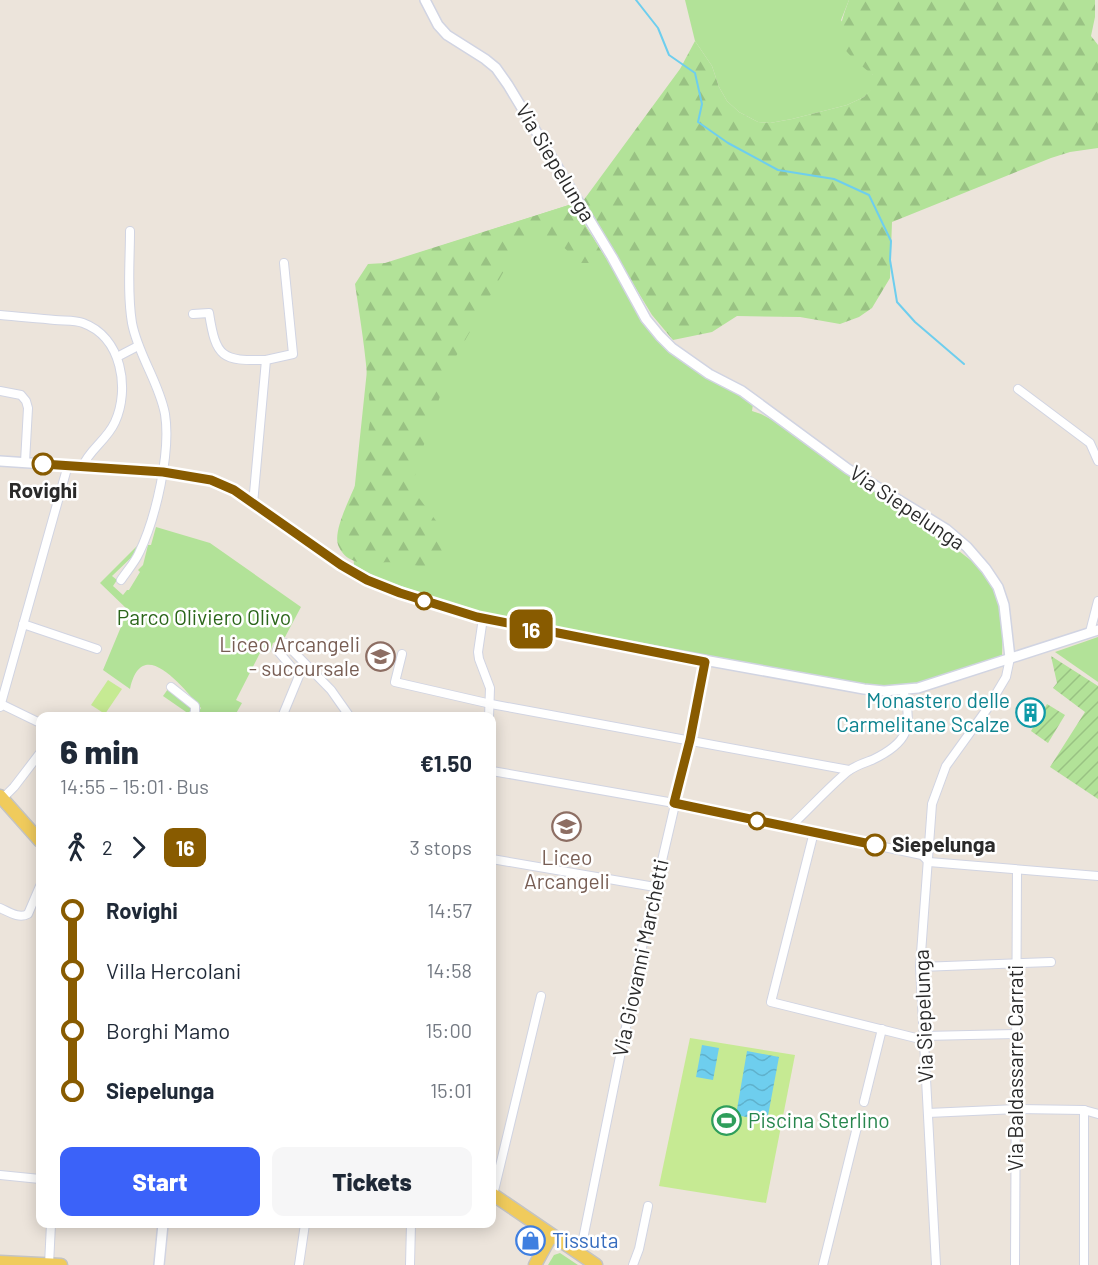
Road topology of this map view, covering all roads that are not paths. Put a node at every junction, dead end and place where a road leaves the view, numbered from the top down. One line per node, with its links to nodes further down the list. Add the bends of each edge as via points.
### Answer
1 (425, 0): 25 (street, Via Siepelunga, via 447,35 484,58 508,85 646,319 660,336 709,374 742,391 848,469 946,529 967,547 998,587)
2 (130, 231): 6 (street, via 130,305)
3 (284, 263): 8 (street, via 293,354)
4 (193, 314): 8 (street, via 209,314 213,341 222,354 238,360)
5 (0, 315): 7 (street, via 83,323 103,336)
6 (138, 346): 7 (street); 16 (street, via 165,414)
7 (117, 357): 15 (street, via 122,384 120,411 107,437)
8 (266, 360): 17 (street)
9 (1018, 389): 11 (street, via 1090,443)
10 (0, 391): 13 (street, via 21,395 26,401)
11 (1098, 460)
12 (0, 461): 13 (street)
13 (25, 462): 14 (street)
14 (68, 465): 15 (street); 21 (street)
15 (83, 466): 16 (street)
16 (163, 472): 17 (street, via 211,480); 18 (street, via 139,554)
17 (253, 504): 20 (street, via 367,580)
18 (121, 580)
19 (1098, 601): 22 (street)
20 (483, 618): 26 (street); 29 (street, via 478,652)
21 (23, 624): 23 (street); 30 (street)
22 (1094, 631): 25 (street)
23 (97, 649)
24 (402, 654): 29 (street, via 395,682)
25 (1010, 658): 28 (street); 46 (street, Via Siepelunga, via 1003,683 950,759 936,791)
26 (705, 662): 28 (street, via 864,689); 36 (street, Via Giovanni Marchetti)
27 (171, 687): 31 (street, via 195,706)
28 (903, 690): 38 (street, via 909,710 908,728 900,743)
29 (491, 704): 34 (street); 36 (street)
30 (1, 705): 35 (street)
31 (195, 712)
32 (284, 712): 33 (street, via 299,676 277,650 285,643)
33 (347, 712)
34 (490, 712)
35 (36, 721)
36 (690, 740): 38 (street); 41 (street, Via Giovanni Marchetti)
37 (36, 758): 40 (street)
38 (849, 770): 42 (street)
39 (496, 772): 41 (street)
40 (1, 797): 44 (main road)
41 (674, 803): 42 (street); 49 (street, Via Giovanni Marchetti)
42 (790, 827): 43 (street)
43 (814, 832): 46 (street, via 922,855); 56 (street, via 771,1002)
44 (36, 836)
45 (496, 860): 49 (street)
46 (929, 862): 47 (street); 54 (street, Via Siepelunga)
47 (1017, 870): 48 (street); 53 (street, Via Baldassarre Carrati)
48 (1098, 876)
49 (655, 887): 75 (street, Via Giovanni Marchetti)
50 (36, 895): 51 (street, via 24,916)
51 (0, 908)
52 (1051, 962): 53 (street)
53 (1016, 965): 54 (street); 57 (street, Via Baldassarre Carrati)
54 (920, 967): 58 (street, Via Siepelunga)
55 (541, 996): 67 (street)
56 (882, 1029): 58 (street); 59 (street)
57 (1015, 1034): 58 (street); 60 (street, Via Baldassarre Carrati)
58 (924, 1038): 62 (street, Via Siepelunga)
59 (864, 1102)
60 (1017, 1109): 61 (street); 62 (street); 87 (street, Via Baldassarre Carrati)
61 (1084, 1110): 63 (street); 88 (street)
62 (928, 1113): 86 (street, Via Siepelunga)
63 (1098, 1114)
64 (859, 1119): 85 (street)
65 (0, 1175): 66 (street)
66 (36, 1179)
67 (496, 1183)
68 (496, 1197): 74 (main road)
69 (648, 1206): 84 (street)
70 (51, 1228): 77 (street)
71 (163, 1228): 79 (street)
72 (304, 1228): 80 (street)
73 (411, 1228): 81 (street)
74 (551, 1236): 75 (main road); 82 (main road)
75 (580, 1254): 83 (main road)
76 (0, 1262): 77 (main road)
77 (49, 1265): 78 (main road)
78 (61, 1265)
79 (159, 1265)
80 (299, 1265)
81 (410, 1265)
82 (534, 1265)
83 (596, 1265)
84 (633, 1265)
85 (823, 1265)
86 (936, 1265)
87 (1015, 1265)
88 (1084, 1265)

